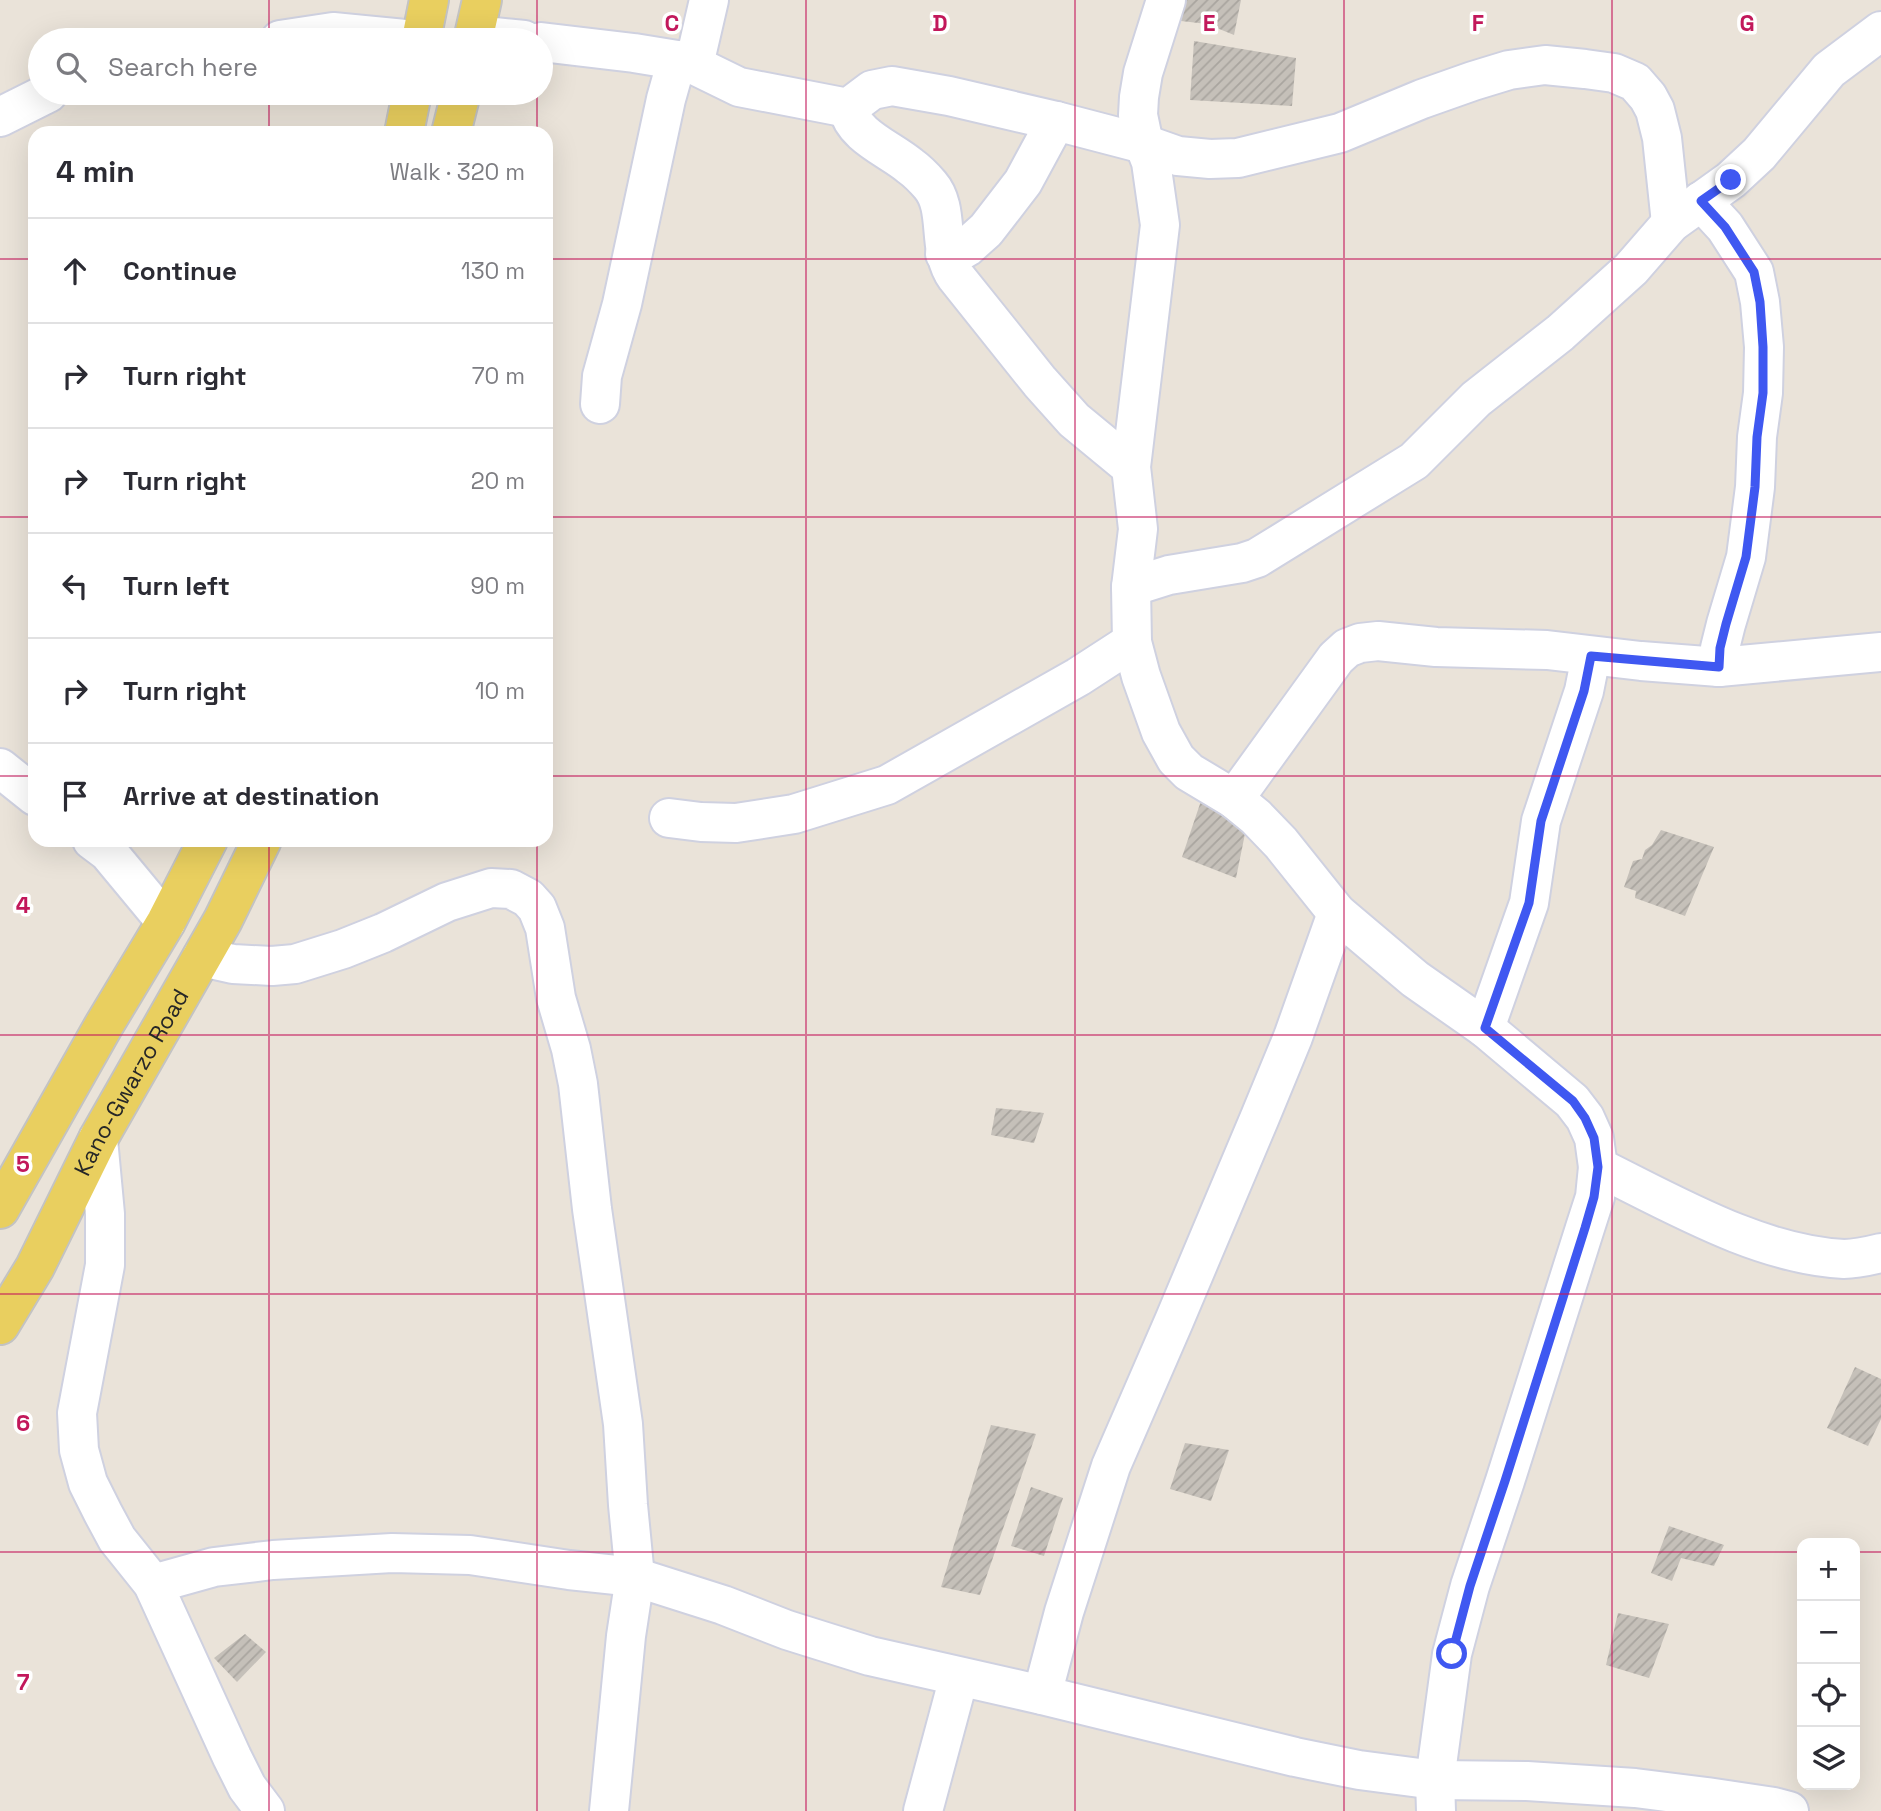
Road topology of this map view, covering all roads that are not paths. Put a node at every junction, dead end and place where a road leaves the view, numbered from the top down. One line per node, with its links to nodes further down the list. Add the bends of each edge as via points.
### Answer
1 (429, 0): 4 (main road)
2 (709, 0): 7 (street)
3 (1166, 0): 16 (street, via 1139,97)
4 (423, 28)
5 (1881, 31): 17 (street, via 1829,70 1759,154)
6 (553, 43): 7 (street)
7 (685, 63): 11 (street, via 739,87); 20 (street, via 666,99 602,376)
8 (28, 103): 12 (street)
9 (410, 105): 14 (main road)
10 (458, 105): 15 (main road)
11 (848, 108): 13 (street, via 872,90 892,86); 19 (street, via 859,128 932,187 939,199)
12 (0, 117)
13 (1056, 121): 16 (street); 19 (street, via 1023,182 986,230 967,247)
14 (405, 126)
15 (453, 126)
16 (1144, 144): 18 (street, via 1178,156 1238,158 1340,133 1510,70 1545,65 1615,73 1635,82 1655,110); 21 (street, via 1160,225)
17 (1701, 201): 18 (street); 26 (street, via 1725,227 1754,272 1763,347 1763,393 1746,557 1720,648)
18 (1671, 223): 22 (street, via 1632,269 1476,399 1414,461 1257,558)
19 (946, 254): 21 (street, via 956,277 1040,382 1074,421)
20 (600, 404)
21 (1131, 467): 22 (street, via 1138,529)
22 (1131, 587): 23 (street)
23 (1132, 642): 29 (street, via 1161,732 1175,759); 30 (street, via 887,785 794,814 736,823)
24 (1881, 652): 26 (street)
25 (1591, 656): 26 (street); 29 (street, via 1378,641 1347,648); 37 (street, via 1541,821 1529,903)
26 (1719, 667)
27 (0, 768): 28 (street)
28 (28, 790)
29 (1234, 799): 34 (street, via 1281,843)
30 (669, 818)
31 (101, 847): 35 (street)
32 (204, 847): 35 (main road)
33 (259, 847): 36 (main road, Kano-Gwarzo Road)
34 (1337, 913): 37 (street, via 1415,979); 47 (street, via 1265,1106 1111,1466)
35 (166, 922): 40 (main road)
36 (202, 957): 38 (main road, Kano-Gwarzo Road); 44 (street, via 233,964 295,964 491,888 511,889 537,908 578,1084 623,1424)
37 (1485, 1028): 39 (street, via 1573,1101 1594,1138)
38 (98, 1139): 41 (main road, Kano-Gwarzo Road); 45 (street, via 105,1265 77,1413 79,1450 88,1483 117,1539)
39 (1598, 1167): 42 (street, via 1711,1222 1776,1247 1846,1259); 48 (street, via 1594,1197 1559,1316 1452,1654)
40 (5, 1202): 41 (main road)
41 (58, 1220): 43 (main road, Kano-Gwarzo Road)
42 (1881, 1253)
43 (0, 1325)
44 (635, 1577): 45 (street, via 470,1555 392,1553 214,1567); 46 (street, via 870,1656); 50 (street)
45 (153, 1584): 49 (street)
46 (959, 1677): 47 (street); 51 (street)
47 (1042, 1695): 48 (street, via 1359,1770)
48 (1435, 1796): 52 (street, via 1527,1781 1635,1788)
49 (250, 1803)
50 (609, 1811)
51 (923, 1811)
52 (1789, 1811)

